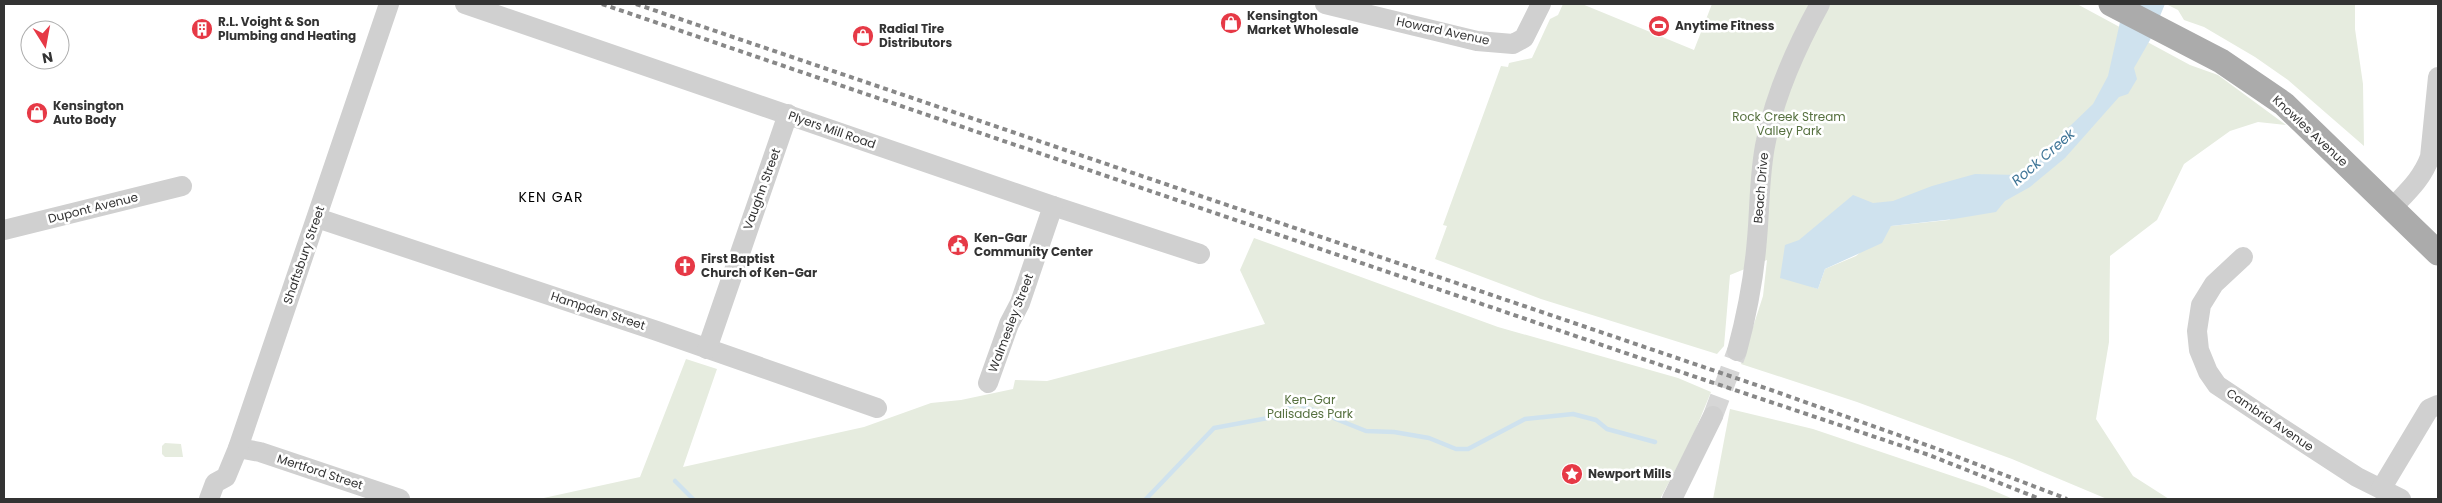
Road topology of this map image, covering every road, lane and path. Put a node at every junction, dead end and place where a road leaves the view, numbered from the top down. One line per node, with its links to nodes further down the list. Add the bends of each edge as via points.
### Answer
1 (389, 4): 12 (street, Shaftsbury Street)
2 (465, 4): 8 (street, Plyers Mill Road)
3 (1325, 4): 4 (street, Howard Avenue, via 1477,41 1513,44 1524,38)
4 (1541, 4)
5 (1820, 4): 18 (street, Beach Drive, via 1793,61 1773,112 1766,141 1747,314)
6 (2116, 6): 11 (main road, Knowles Avenue, via 2220,61 2284,104)
7 (2438, 77): 11 (street, via 2430,157 2420,179)
8 (788, 114): 10 (street, Plyers Mill Road); 17 (street, Vaughn Street)
9 (182, 186): 13 (street, Dupont Avenue)
10 (1053, 206): 14 (street, Plyers Mill Road); 19 (street, Walmesley Street)
11 (2391, 209): 15 (main road, Knowles Avenue)
12 (317, 218): 17 (street, Hampden Street); 23 (street, Shaftsbury Street)
13 (4, 230)
14 (1200, 254)
15 (2438, 254)
16 (2243, 257): 24 (street, Cambria Avenue, via 2214,284 2201,305 2197,331 2199,350 2208,372 2217,385 2356,477)
17 (707, 350): 21 (street, Hampden Street)
18 (1737, 351)
19 (988, 383)
20 (2433, 407): 24 (street)
21 (877, 408)
22 (1714, 416): 27 (street)
23 (238, 448): 25 (street, Shaftsbury Street, via 226,477 215,482); 26 (street, Mertford Street, via 260,452)
24 (2381, 489): 28 (street, Cambria Avenue)
25 (209, 499)
26 (400, 499)
27 (1672, 499)
28 (2401, 499)

